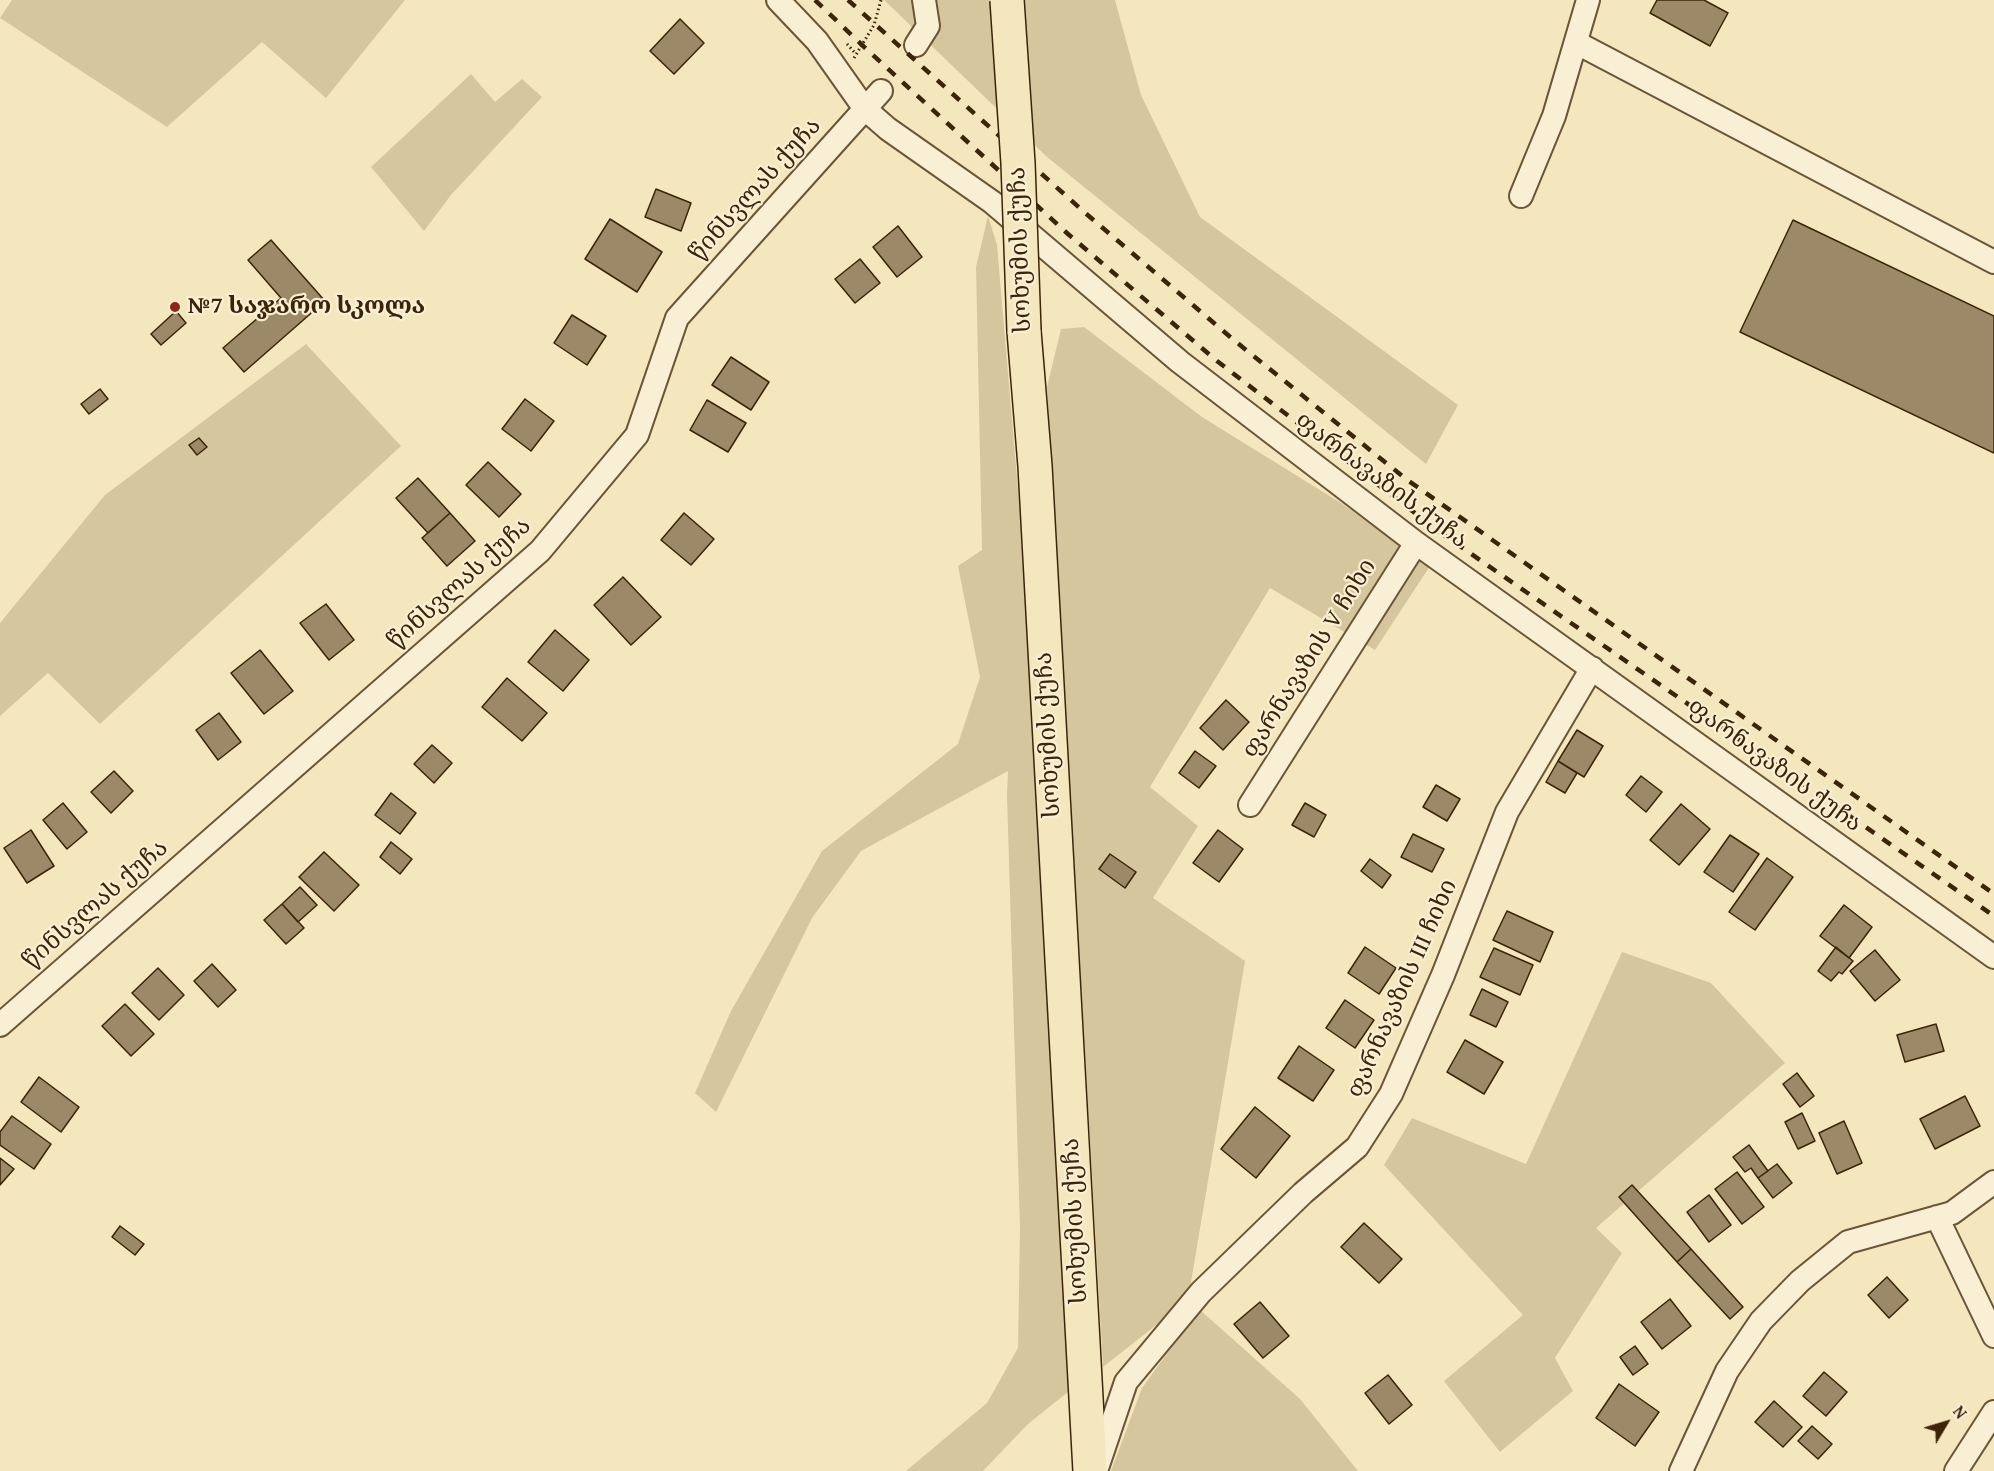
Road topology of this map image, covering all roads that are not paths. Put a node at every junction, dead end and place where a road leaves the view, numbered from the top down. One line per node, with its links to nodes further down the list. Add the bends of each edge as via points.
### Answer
1 (778, 0): 8 (street, ფარნავაზის ქუჩა, via 817,40)
2 (924, 0): 6 (street, via 928,26)
3 (1007, 0): 20 (highway, სოხუმის ქუჩა, bridge)
4 (1588, 0): 5 (street)
5 (1577, 44): 9 (street, via 1554,116); 10 (street)
6 (916, 45)
7 (881, 91): 8 (street, წინსვლას ქუჩა)
8 (865, 109): 11 (street, ფარნავაზის ქუჩა, via 992,202 1180,362); 15 (street, წინსვლას ქუჩა, via 677,318 637,435 540,551)
9 (1521, 196)
10 (1994, 262)
11 (1416, 543): 12 (street, ფარნავაზის ქუჩა); 13 (street, ფარნავაზის V ჩიხი)
12 (1592, 668): 14 (street, ფარნავაზის ქუჩა); 21 (street, ფარნავაზის III ჩიხი, via 1507,812 1391,1094 1358,1147 1303,1193 1201,1293 1126,1382)
13 (1250, 805)
14 (1994, 957)
15 (0, 1025)
16 (1994, 1182): 17 (street, via 1952,1213)
17 (1937, 1216): 18 (street); 22 (street, via 1848,1242 1800,1281 1761,1321 1727,1371)
18 (1994, 1336)
19 (1994, 1412): 23 (street)
20 (1090, 1471)
21 (1096, 1471)
22 (1681, 1471)
23 (1956, 1471)

